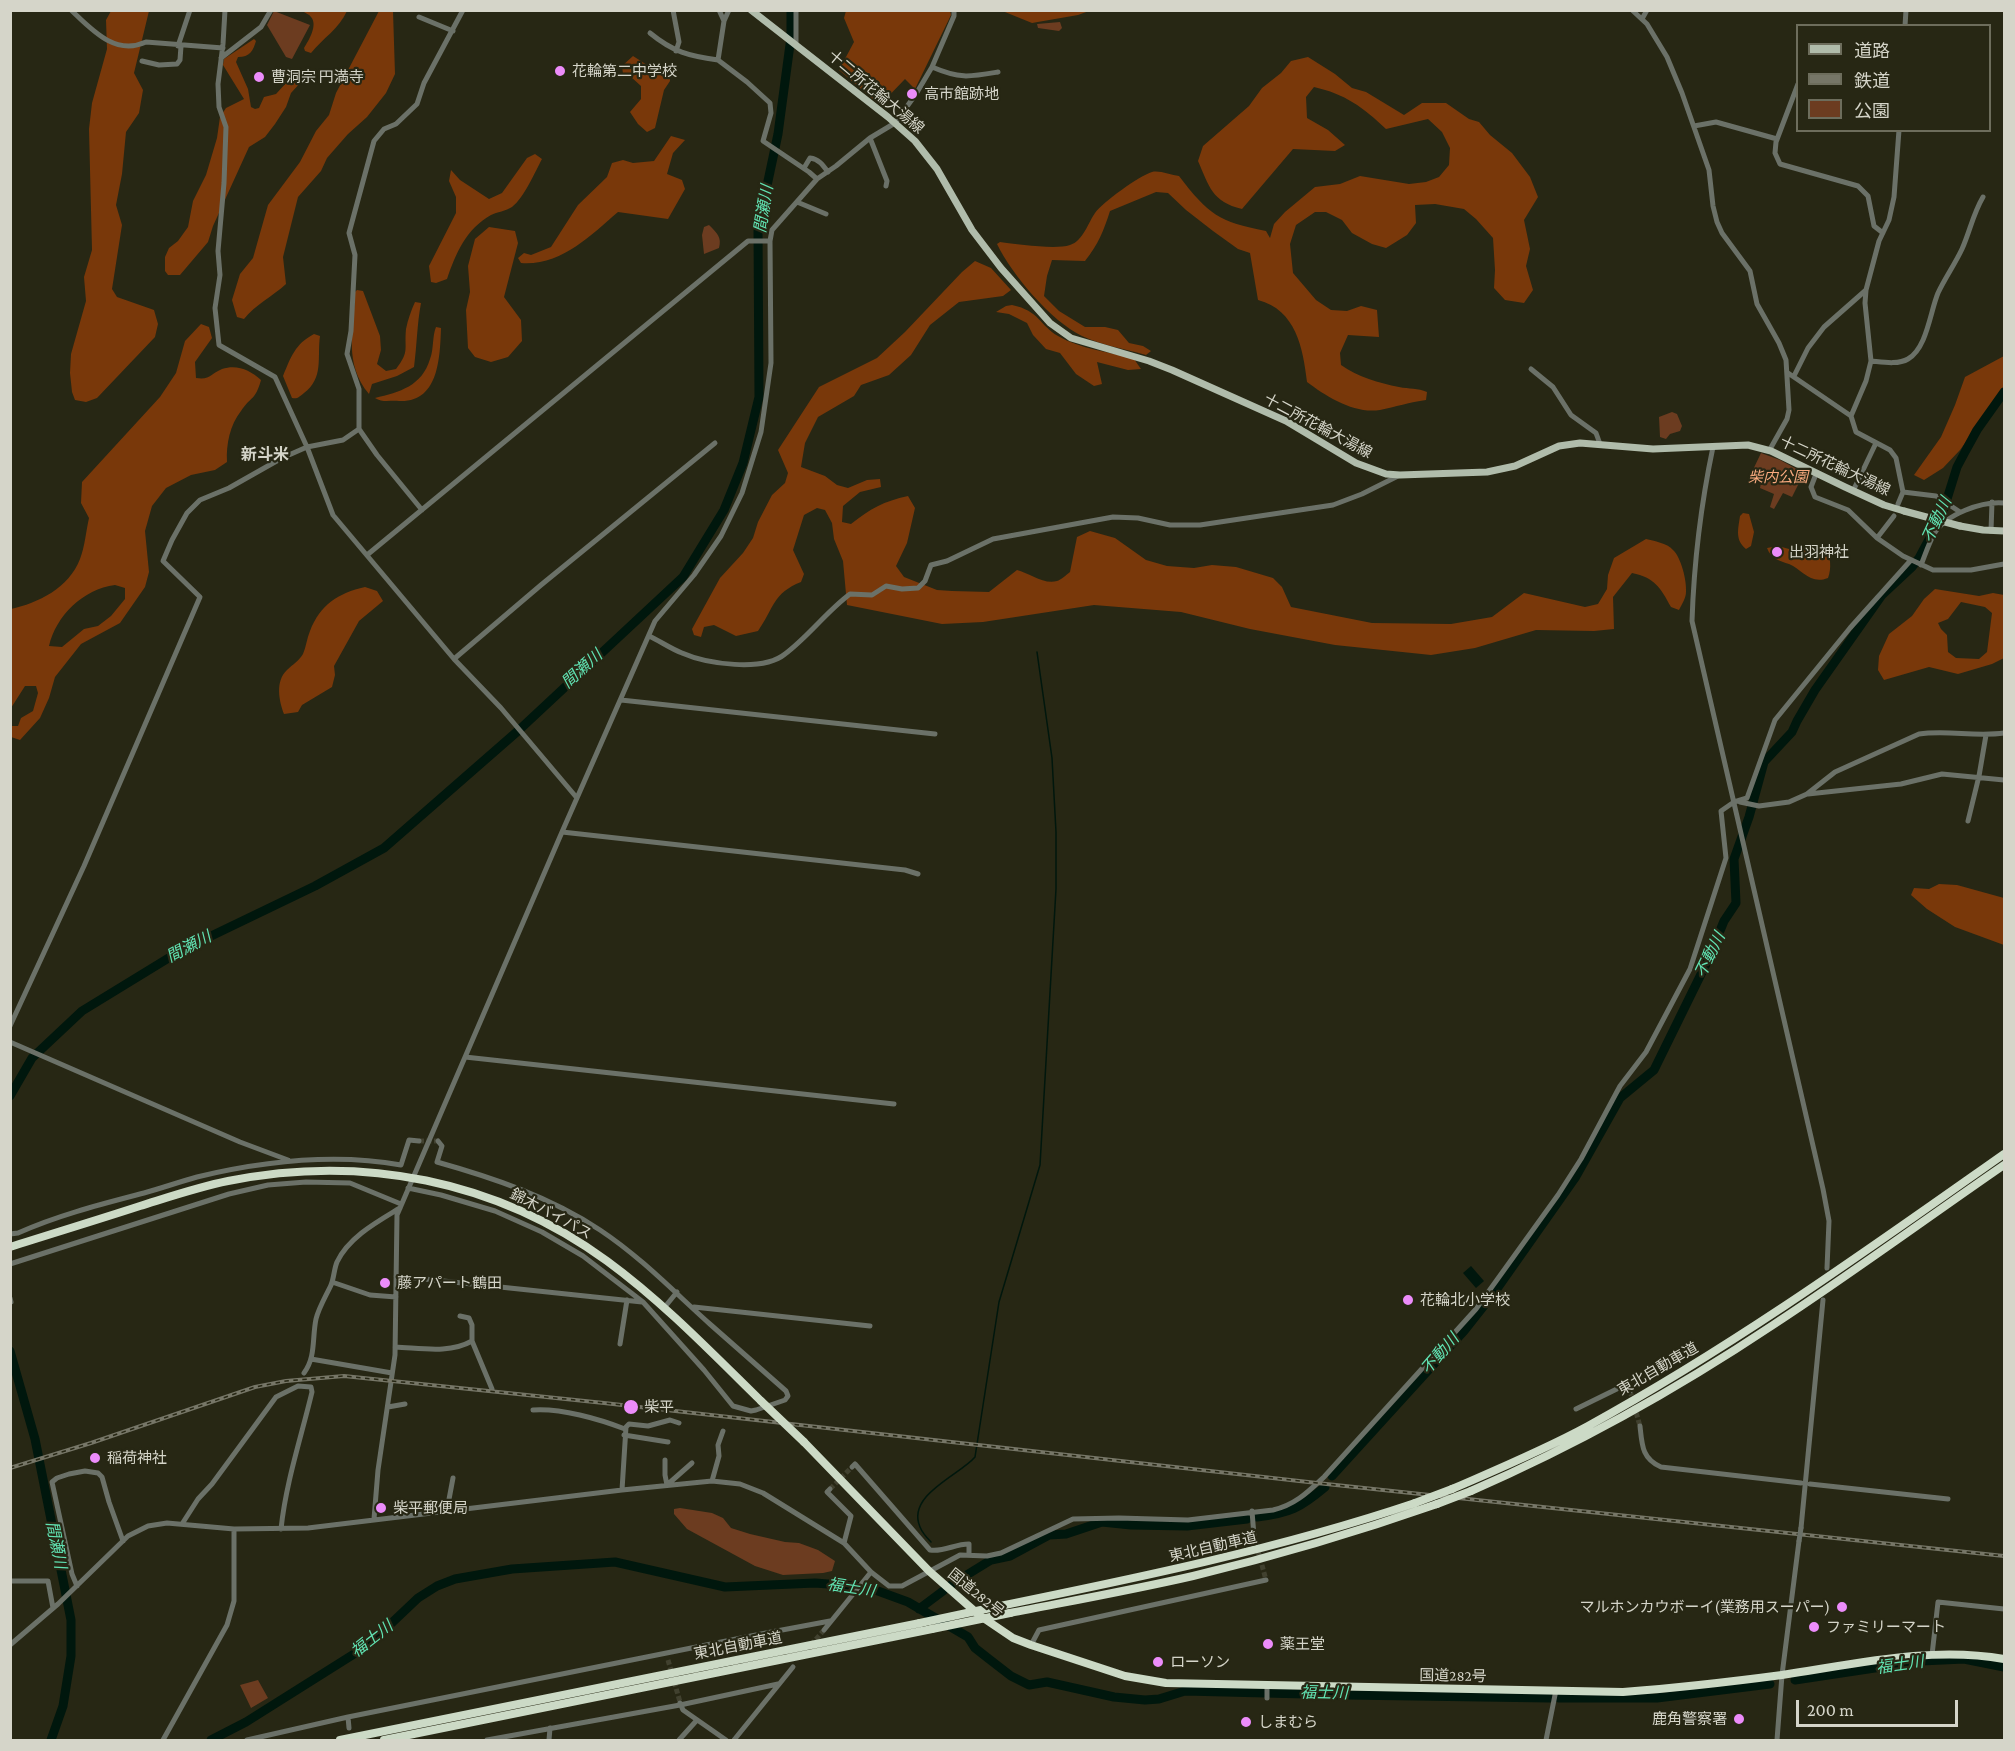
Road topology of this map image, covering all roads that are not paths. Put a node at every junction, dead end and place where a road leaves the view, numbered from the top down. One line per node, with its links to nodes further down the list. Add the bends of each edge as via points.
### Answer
1 (71, 10): 20 (street, via 97,35 124,46 146,42)
2 (190, 10): 20 (street)
3 (225, 10): 21 (street)
4 (271, 10): 23 (street, via 261,27)
5 (463, 10): 17 (street)
6 (673, 10): 22 (street, via 679,42)
7 (719, 10): 16 (street)
8 (729, 10): 16 (street)
9 (751, 10): 19 (main road, 十二所花輪大湯線)
10 (796, 10): 19 (street)
11 (954, 10): 26 (street)
12 (1632, 10): 15 (street)
13 (1647, 10): 15 (street)
14 (419, 17): 17 (street)
15 (1642, 19): 30 (street, via 1667,57)
16 (724, 21): 24 (street)
17 (453, 31): 48 (street, via 424,83 417,104 374,141 350,227 355,255 346,354 359,389)
18 (650, 33): 22 (street)
19 (795, 43): 29 (main road, 十二所花輪大湯線)
20 (180, 46): 21 (street); 25 (street, via 177,64)
21 (223, 48): 23 (street)
22 (676, 51): 24 (street)
23 (221, 58): 52 (street, via 219,107 226,126 220,275 215,308 219,345 275,377)
24 (718, 60): 34 (street, via 770,103 763,141)
25 (142, 61)
26 (932, 67): 27 (street, via 963,77); 29 (street)
27 (998, 72)
28 (1796, 87): 33 (street)
29 (895, 123): 32 (street); 56 (main road, 十二所花輪大湯線, via 933,163 972,230 1000,268 1060,331 1172,370 1286,421 1356,463)
30 (1694, 126): 33 (street, via 1716,122); 46 (street, via 1709,170 1717,222 1750,271 1757,304)
31 (1899, 132): 41 (street, via 1894,197)
32 (870, 138): 35 (street); 37 (street)
33 (1777, 139): 41 (street, via 1774,153 1780,164 1858,186 1868,196 1874,226)
34 (804, 168): 35 (street, via 814,158); 36 (street)
35 (828, 172): 36 (street)
36 (817, 179): 39 (street)
37 (886, 186)
38 (1983, 197): 44 (street, via 1916,350 1903,362)
39 (797, 202): 40 (street); 42 (street, via 772,230)
40 (826, 214)
41 (1883, 233): 43 (street)
42 (768, 241): 62 (street, via 748,241); 71 (street, via 771,363 761,432 745,482 721,536 655,621)
43 (1866, 290): 44 (street); 46 (street, via 1824,327)
44 (1871, 361): 47 (street)
45 (1532, 369): 51 (street, via 1553,387 1571,415 1596,433)
46 (1791, 374): 47 (street); 54 (street, via 1787,419)
47 (1851, 416): 49 (street, via 1856,432)
48 (359, 429): 52 (street, via 343,440); 62 (street)
49 (1876, 443): 57 (street); 58 (street, via 1896,458)
50 (715, 444): 72 (street)
51 (1600, 444): 53 (main road, 十二所花輪大湯線, via 1653,449); 56 (main road, 十二所花輪大湯線, via 1558,446 1515,466 1487,472)
52 (307, 447): 68 (street, via 333,515); 85 (street, via 200,501 186,513 172,540 164,561 200,597)
53 (1713, 447): 54 (main road, 十二所花輪大湯線, via 1748,445); 81 (street, via 1694,570 1692,621)
54 (1769, 450): 55 (main road, 十二所花輪大湯線)
55 (1816, 474): 57 (main road, 十二所花輪大湯線); 67 (street, via 1811,487 1815,497 1852,513)
56 (1400, 476): 71 (street, via 1333,505 1269,516 1200,525 1113,517 993,539 931,565 918,588 886,586 872,595 850,594 784,656 769,662 746,664 694,658)
57 (1853, 491): 65 (main road, 十二所花輪大湯線, bridge, via 1904,511)
58 (1903, 492): 61 (street); 63 (street, via 1929,494)
59 (1992, 502): 60 (street); 63 (street); 65 (street)
60 (2004, 503)
61 (1898, 504)
62 (422, 510): 68 (street)
63 (1959, 512): 69 (street, via 1935,532)
64 (1894, 516): 67 (street)
65 (1991, 531): 66 (main road, 十二所花輪大湯線)
66 (2004, 531)
67 (1877, 538): 69 (street)
68 (367, 555): 72 (street)
69 (1916, 563): 70 (street, via 1945,571); 81 (street, via 1872,602 1775,720 1747,798)
70 (2004, 564)
71 (649, 636): 73 (street)
72 (454, 659): 80 (street)
73 (621, 700): 75 (street); 80 (street)
74 (2004, 733): 76 (street)
75 (935, 734)
76 (1986, 735): 77 (street); 79 (street, via 1919,734 1835,772)
77 (1979, 776): 78 (street); 79 (street, via 1942,774 1900,784); 82 (street)
78 (2004, 780)
79 (1807, 794): 81 (street, via 1789,802 1759,806)
80 (577, 798): 83 (street)
81 (1734, 802): 100 (street, via 1823,1190 1829,1221); 141 (street, via 1721,811 1725,858 1690,969 1646,1052 1620,1086 1558,1195 1476,1309 1306,1493 1286,1507)
82 (1968, 821)
83 (561, 832): 84 (street); 87 (street)
84 (918, 874)
85 (10, 1026)
86 (10, 1042): 92 (street)
87 (465, 1057): 88 (street); 94 (street)
88 (894, 1104)
89 (419, 1141): 92 (street, via 409,1140 401,1165)
90 (438, 1141): 103 (street, via 442,1146 437,1162 506,1183 556,1205 619,1243)
91 (2004, 1154): 178 (highway, 東北自動車道, bridge, via 1711,1354 1587,1426 1509,1465 1415,1503 1323,1533 1179,1569)
92 (289, 1161): 97 (street, via 196,1178)
93 (2004, 1165): 179 (highway, 東北自動車道, bridge, via 1715,1362 1591,1434 1437,1504 1325,1541 1191,1576)
94 (412, 1179): 95 (street); 98 (highway, 錦木バイパス, via 362,1170 327,1169 227,1181); 106 (highway, 錦木バイパス, via 463,1190 524,1212 590,1249)
95 (408, 1188): 96 (street); 106 (street, via 495,1211 542,1232)
96 (400, 1206): 99 (street, via 350,1183 268,1185); 101 (street); 102 (street, via 348,1246 337,1263)
97 (10, 1233)
98 (10, 1247)
99 (10, 1264)
100 (1827, 1268)
101 (396, 1276): 104 (street); 105 (street)
102 (332, 1282): 104 (street, via 370,1295); 115 (street, via 316,1318)
103 (677, 1292): 108 (street); 109 (street)
104 (396, 1297): 114 (street)
105 (627, 1300): 106 (street); 113 (street)
106 (647, 1300): 108 (street, via 734,1406 751,1411 785,1400 786,1391); 109 (highway, 錦木バイパス)
107 (1823, 1300): 166 (street, bridge)
108 (693, 1307): 111 (street)
109 (664, 1308): 150 (highway, 錦木バイパス, bridge, via 804,1442)
110 (460, 1316): 112 (street, via 469,1318)
111 (870, 1326)
112 (472, 1341): 114 (street, via 448,1349); 118 (street)
113 (620, 1344)
114 (395, 1347): 117 (street)
115 (311, 1359): 116 (street); 117 (street)
116 (304, 1373)
117 (392, 1373): 121 (street)
118 (492, 1389)
119 (1630, 1391): 122 (street, via 1627,1384)
120 (405, 1404): 121 (street)
121 (388, 1407): 142 (street)
122 (1576, 1409)
123 (533, 1410): 127 (street, via 557,1410 595,1419)
124 (679, 1423): 127 (street, via 670,1420 648,1426 629,1424)
125 (1640, 1426): 134 (street, via 1642,1446 1650,1462 1661,1467)
126 (723, 1431): 133 (street)
127 (625, 1432): 128 (street); 138 (street)
128 (668, 1442)
129 (665, 1460): 136 (street)
130 (692, 1463): 136 (street)
131 (852, 1467): 149 (street, via 855,1464 930,1550 969,1544)
132 (453, 1478): 140 (street)
133 (712, 1481): 136 (street); 148 (street, via 754,1488)
134 (1801, 1483)
135 (1810, 1484): 139 (street)
136 (668, 1485): 138 (street)
137 (830, 1489): 148 (street, via 827,1492 851,1516)
138 (622, 1490): 140 (street)
139 (1948, 1498)
140 (447, 1510): 142 (street)
141 (1252, 1511): 146 (street); 149 (street, via 1188,1520 1073,1519 1001,1553)
142 (374, 1519): 145 (street)
143 (182, 1524): 144 (street); 145 (street, via 276,1397 298,1386 311,1387); 147 (street, via 148,1526)
144 (234, 1528): 145 (street); 176 (street, via 234,1601 227,1625)
145 (281, 1529)
146 (1254, 1536)
147 (123, 1541): 154 (street); 154 (street, via 98,1473 69,1474 52,1482)
148 (844, 1543): 151 (street)
149 (969, 1554): 150 (street, via 960,1554)
150 (928, 1571): 151 (street, via 902,1586 889,1586); 160 (highway, 国道282号, via 979,1615)
151 (871, 1572): 157 (street)
152 (1266, 1580): 160 (street, via 1039,1630)
153 (10, 1581): 155 (street, via 48,1581)
154 (76, 1588): 155 (street)
155 (56, 1606): 159 (street)
156 (2004, 1609): 162 (street, via 1938,1602)
157 (830, 1621): 158 (street); 161 (street)
158 (824, 1630)
159 (10, 1645)
160 (1031, 1645): 168 (highway, 国道282号, via 1135,1678 1166,1683)
161 (664, 1653): 164 (street); 172 (street)
162 (1932, 1655): 163 (highway, 国道282号, via 1962,1653); 166 (highway, 国道282号)
163 (2004, 1659)
164 (668, 1660)
165 (793, 1667): 167 (street)
166 (1782, 1675): 169 (highway, 国道282号, via 1623,1692); 186 (street)
167 (778, 1684): 171 (street); 184 (street)
168 (1267, 1686): 169 (highway, 国道282号); 170 (street)
169 (1556, 1690): 185 (street)
170 (1267, 1698)
171 (680, 1703): 173 (street); 175 (street)
172 (348, 1717): 174 (street); 177 (street)
173 (697, 1720): 182 (street); 183 (street)
174 (349, 1728)
175 (550, 1728): 180 (street); 181 (street)
176 (163, 1740)
177 (247, 1740)
178 (340, 1740)
179 (384, 1740)
180 (487, 1740)
181 (549, 1740)
182 (679, 1740)
183 (726, 1740)
184 (734, 1740)
185 (1546, 1740)
186 (1777, 1740)

